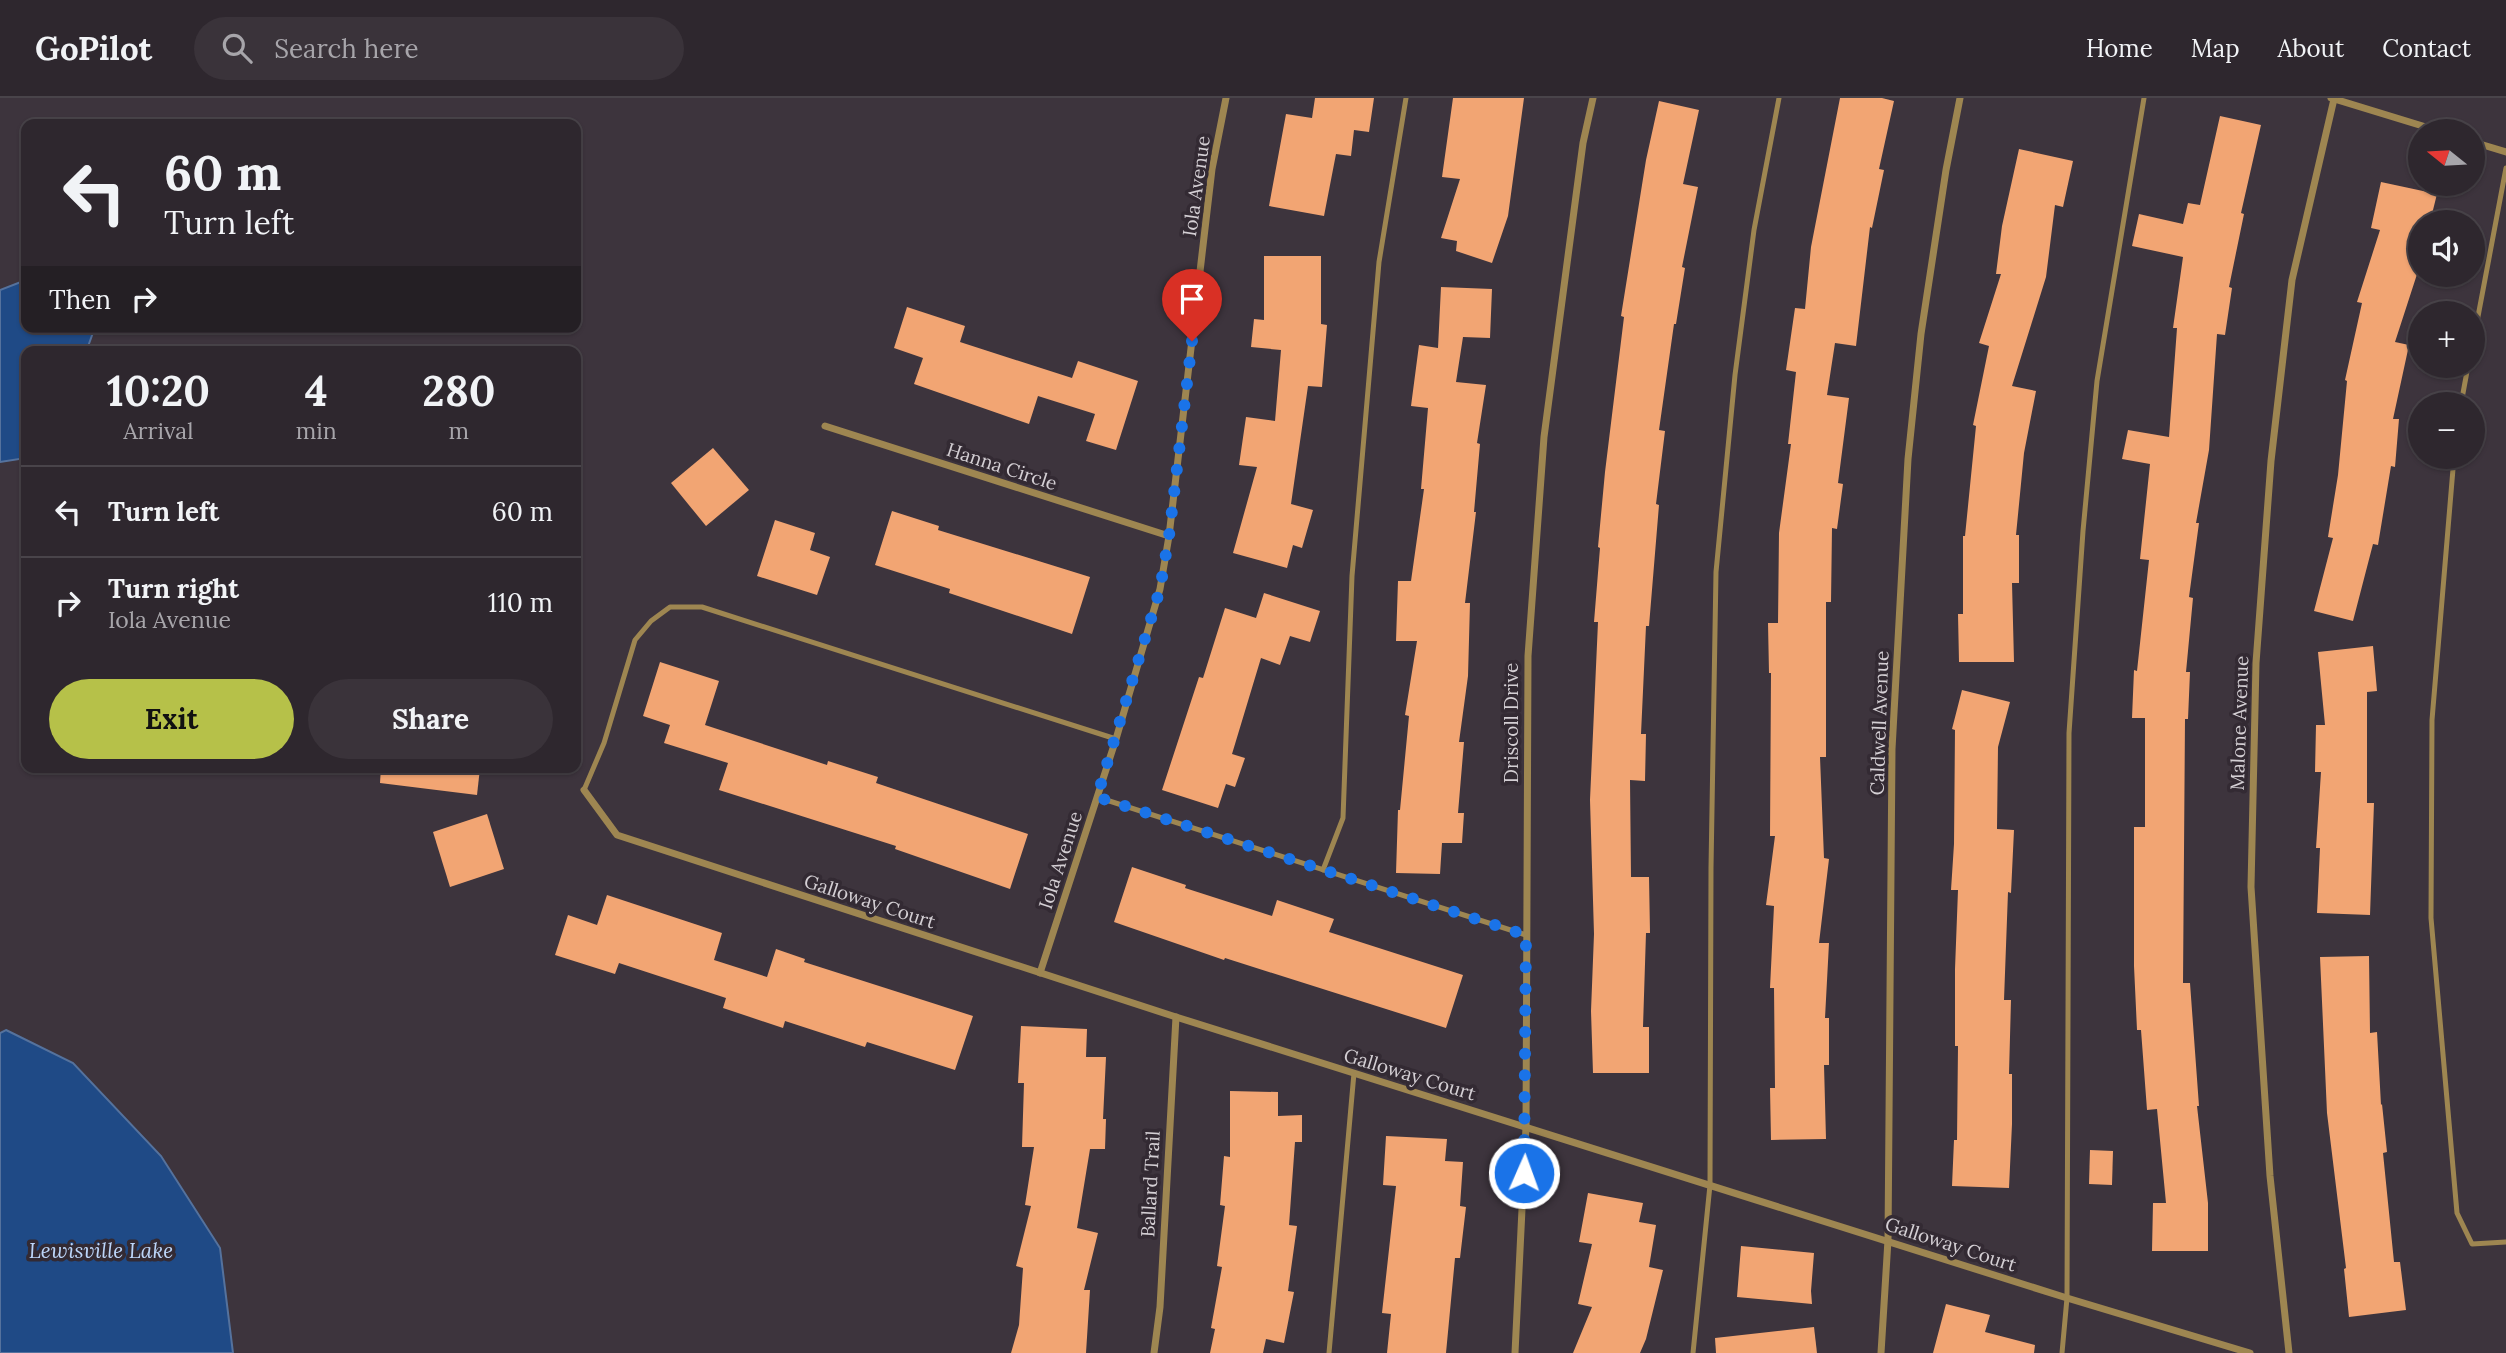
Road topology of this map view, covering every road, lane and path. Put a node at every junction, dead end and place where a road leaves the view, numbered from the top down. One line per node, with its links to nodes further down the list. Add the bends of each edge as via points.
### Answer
1 (1226, 98): 15 (street, Iola Avenue, via 1212,169)
2 (1406, 98): 19 (lane, via 1376,289 1352,576 1343,818)
3 (1593, 98): 20 (street, Driscoll Drive, via 1543,451 1528,656)
4 (1779, 98): 25 (lane, via 1754,230 1716,572)
5 (1960, 98): 26 (street, Caldwell Avenue, via 1921,334 1908,459 1892,750)
6 (2144, 98): 28 (lane, via 2097,381 2069,733)
7 (2332, 99): 8 (street); 36 (street, Malone Avenue, via 2292,280 2271,461 2256,663 2251,887 2270,1175)
8 (2408, 122)
9 (2485, 146): 10 (street)
10 (2506, 152)
11 (2506, 168): 12 (lane)
12 (2481, 301)
13 (825, 426): 15 (street, Hanna Circle)
14 (2453, 469): 27 (lane, via 2432,720 2431,918 2457,1213 2472,1244)
15 (1169, 536): 16 (street, Iola Avenue, via 1160,589)
16 (1116, 739): 17 (lane, via 702,607 670,607 635,640 604,743); 18 (street, Iola Avenue)
17 (584, 790): 21 (street, Galloway Court, via 617,835)
18 (1097, 797): 19 (lane); 21 (street, Iola Avenue)
19 (1323, 870): 20 (lane)
20 (1526, 935): 24 (street, Driscoll Drive)
21 (1040, 973): 22 (street, Galloway Court)
22 (1176, 1017): 23 (street, Galloway Court); 29 (street, Ballard Trail)
23 (1354, 1073): 24 (street, Galloway Court); 30 (lane)
24 (1526, 1126): 25 (street, Galloway Court); 31 (street, Driscoll Drive)
25 (1710, 1185): 26 (street, Galloway Court); 32 (lane)
26 (1888, 1240): 28 (street, Galloway Court); 33 (street, Caldwell Avenue)
27 (2506, 1242)
28 (2067, 1298): 34 (lane); 35 (street, Galloway Court)
29 (1154, 1353)
30 (1329, 1353)
31 (1515, 1353)
32 (1693, 1353)
33 (1881, 1353)
34 (2062, 1353)
35 (2250, 1353)
36 (2289, 1353)

